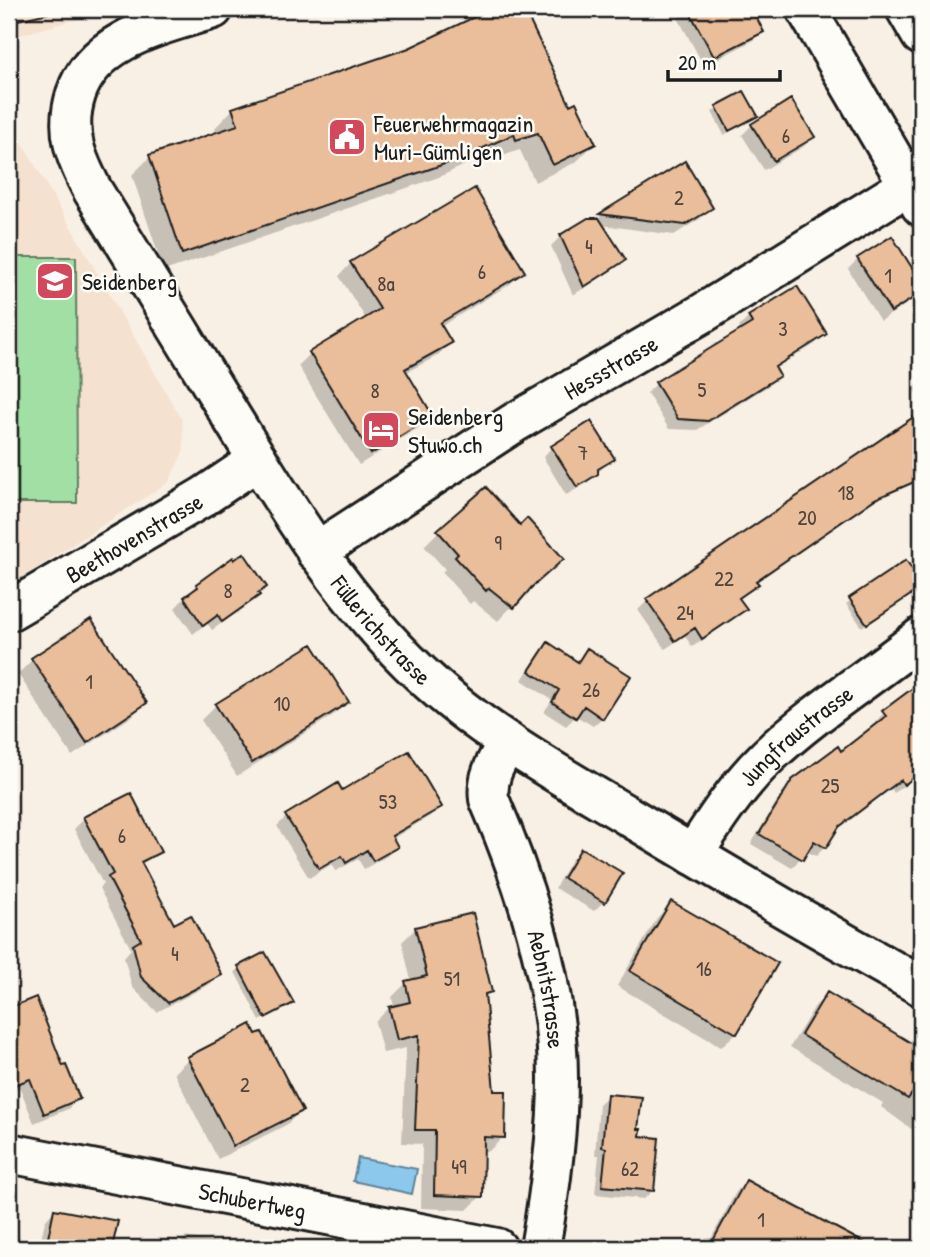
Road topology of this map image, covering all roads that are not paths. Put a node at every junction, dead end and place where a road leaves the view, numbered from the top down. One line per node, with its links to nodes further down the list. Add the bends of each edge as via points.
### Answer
1 (213, 9): 6 (main road, Füllerichstrasse, via 142,33 96,60 84,74 70,122 78,163)
2 (806, 9): 5 (main road)
3 (906, 9): 4 (main road)
4 (921, 35)
5 (915, 195): 7 (main road, Hessstrasse, via 514,423)
6 (258, 460): 7 (main road, Füllerichstrasse); 8 (main road, Beethovenstrasse)
7 (316, 552): 10 (main road, Füllerichstrasse, via 368,620 420,674)
8 (9, 611)
9 (921, 638): 11 (main road, Jungfraustrasse, via 766,758 718,815)
10 (508, 742): 11 (main road, Füllerichstrasse); 15 (main road, Aebnitstrasse, via 491,772 489,799 521,877 537,935 558,1075 553,1174)
11 (693, 855): 12 (main road, Füllerichstrasse)
12 (921, 986)
13 (9, 1153): 14 (main road, Schubertweg)
14 (497, 1248)
15 (540, 1248)

